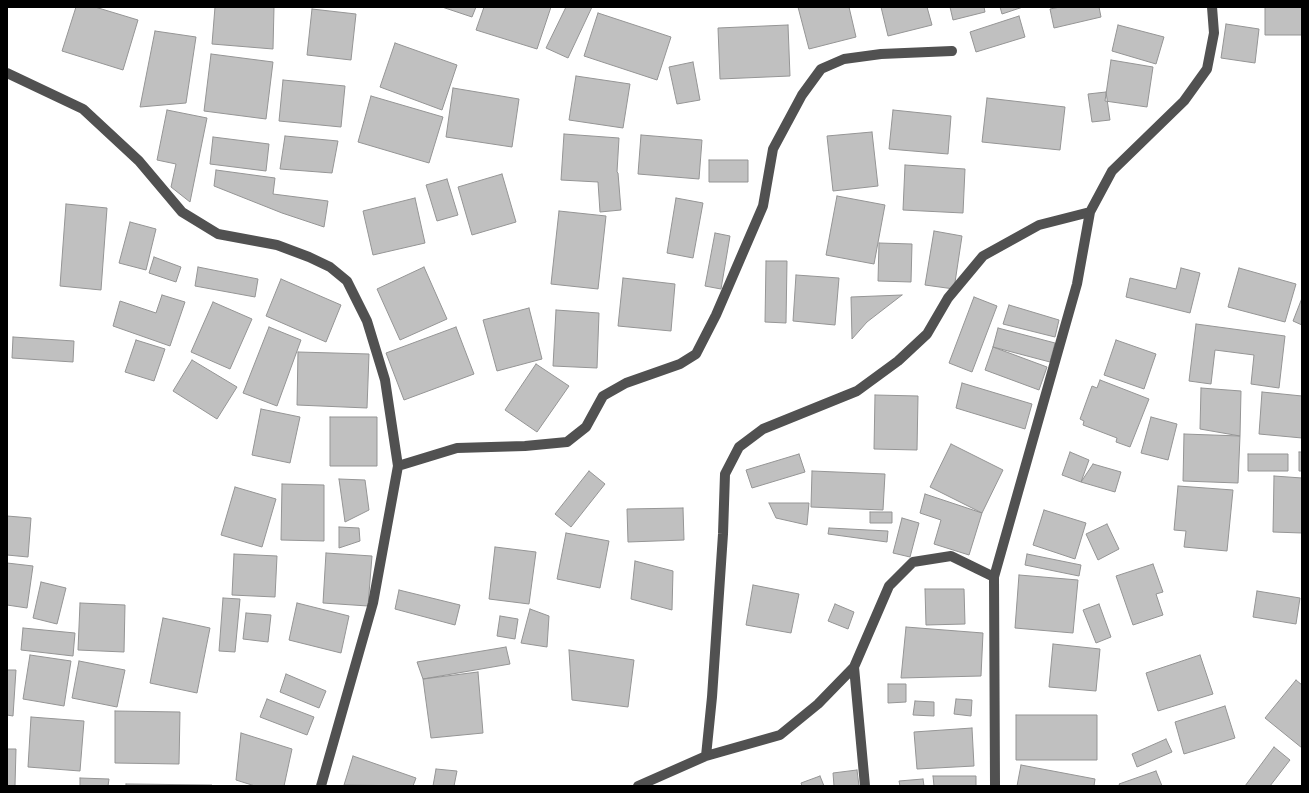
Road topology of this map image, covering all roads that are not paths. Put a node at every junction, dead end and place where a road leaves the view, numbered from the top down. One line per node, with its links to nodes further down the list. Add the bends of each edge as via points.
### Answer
1 (1212, 7): 4 (street, via 1214,33 1207,69 1184,101 1112,171)
2 (952, 51): 5 (street, via 844,58 821,69 802,95 773,149 763,206 716,315 696,354 680,364 626,383 604,396 586,427 567,442 456,448)
3 (7, 73): 5 (street, via 83,109 139,161 182,212 218,234 277,245 309,257 330,267 347,281 367,321 385,380)
4 (1090, 212): 6 (street, via 1077,284); 8 (street, via 1039,225 983,256 948,298 927,334 898,360 857,392 763,429 739,447 725,474 723,534)
5 (398, 466): 9 (street, via 373,603)
6 (994, 577): 7 (street, via 951,556 913,562 889,586); 12 (street)
7 (854, 667): 8 (street, via 818,704 780,735); 11 (street)
8 (706, 756): 10 (street)
9 (321, 786)
10 (638, 786)
11 (865, 786)
12 (995, 786)

